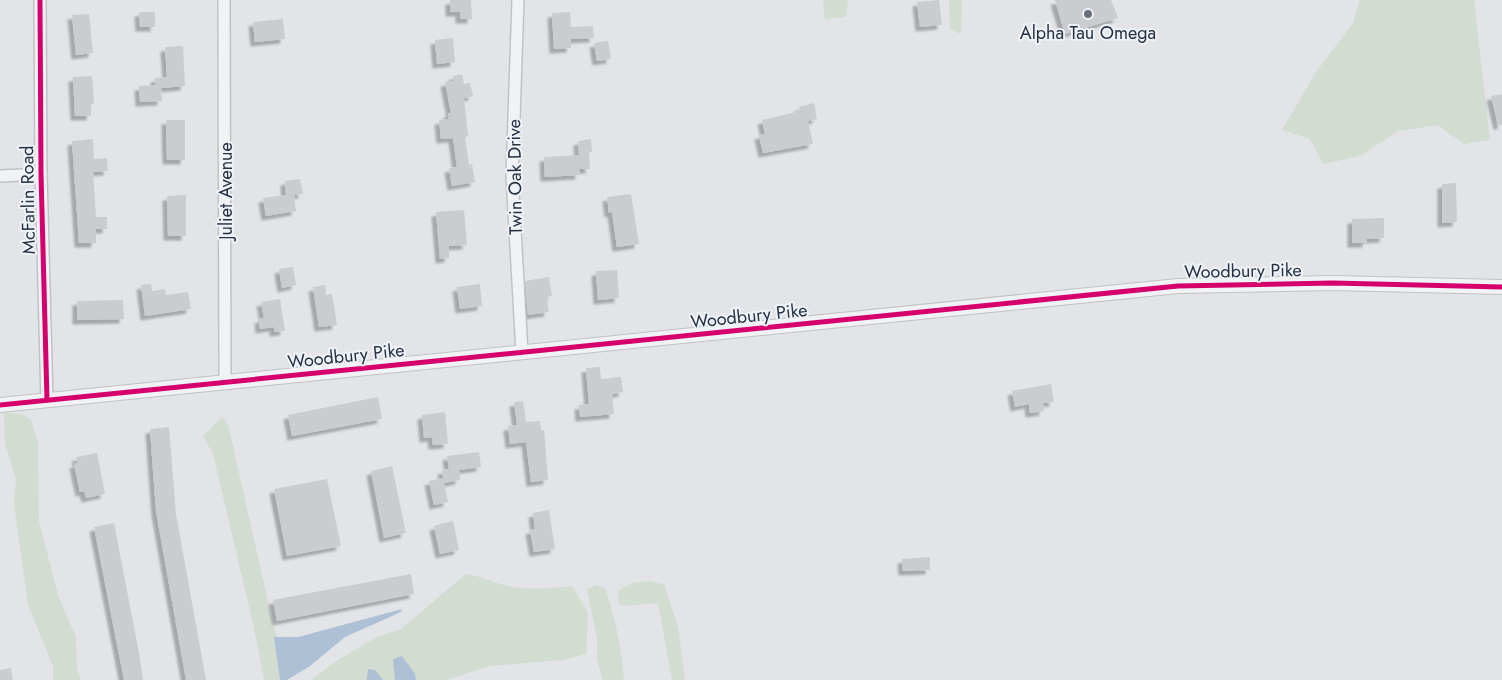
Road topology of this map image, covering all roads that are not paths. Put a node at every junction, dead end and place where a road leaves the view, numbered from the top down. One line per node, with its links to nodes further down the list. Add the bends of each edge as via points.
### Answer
1 (40, 0): 4 (street, McFarlin Road)
2 (224, 0): 8 (street, Juliet Avenue)
3 (518, 0): 7 (street, Twin Oak Drive, via 512,176)
4 (41, 174): 5 (street); 9 (street, McFarlin Road)
5 (0, 176)
6 (1502, 287): 7 (street, Woodbury Pike, via 1333,283 1178,286)
7 (522, 353): 8 (street, Woodbury Pike)
8 (226, 382): 9 (street, Woodbury Pike)
9 (47, 400): 10 (street, Woodbury Pike)
10 (0, 405)

